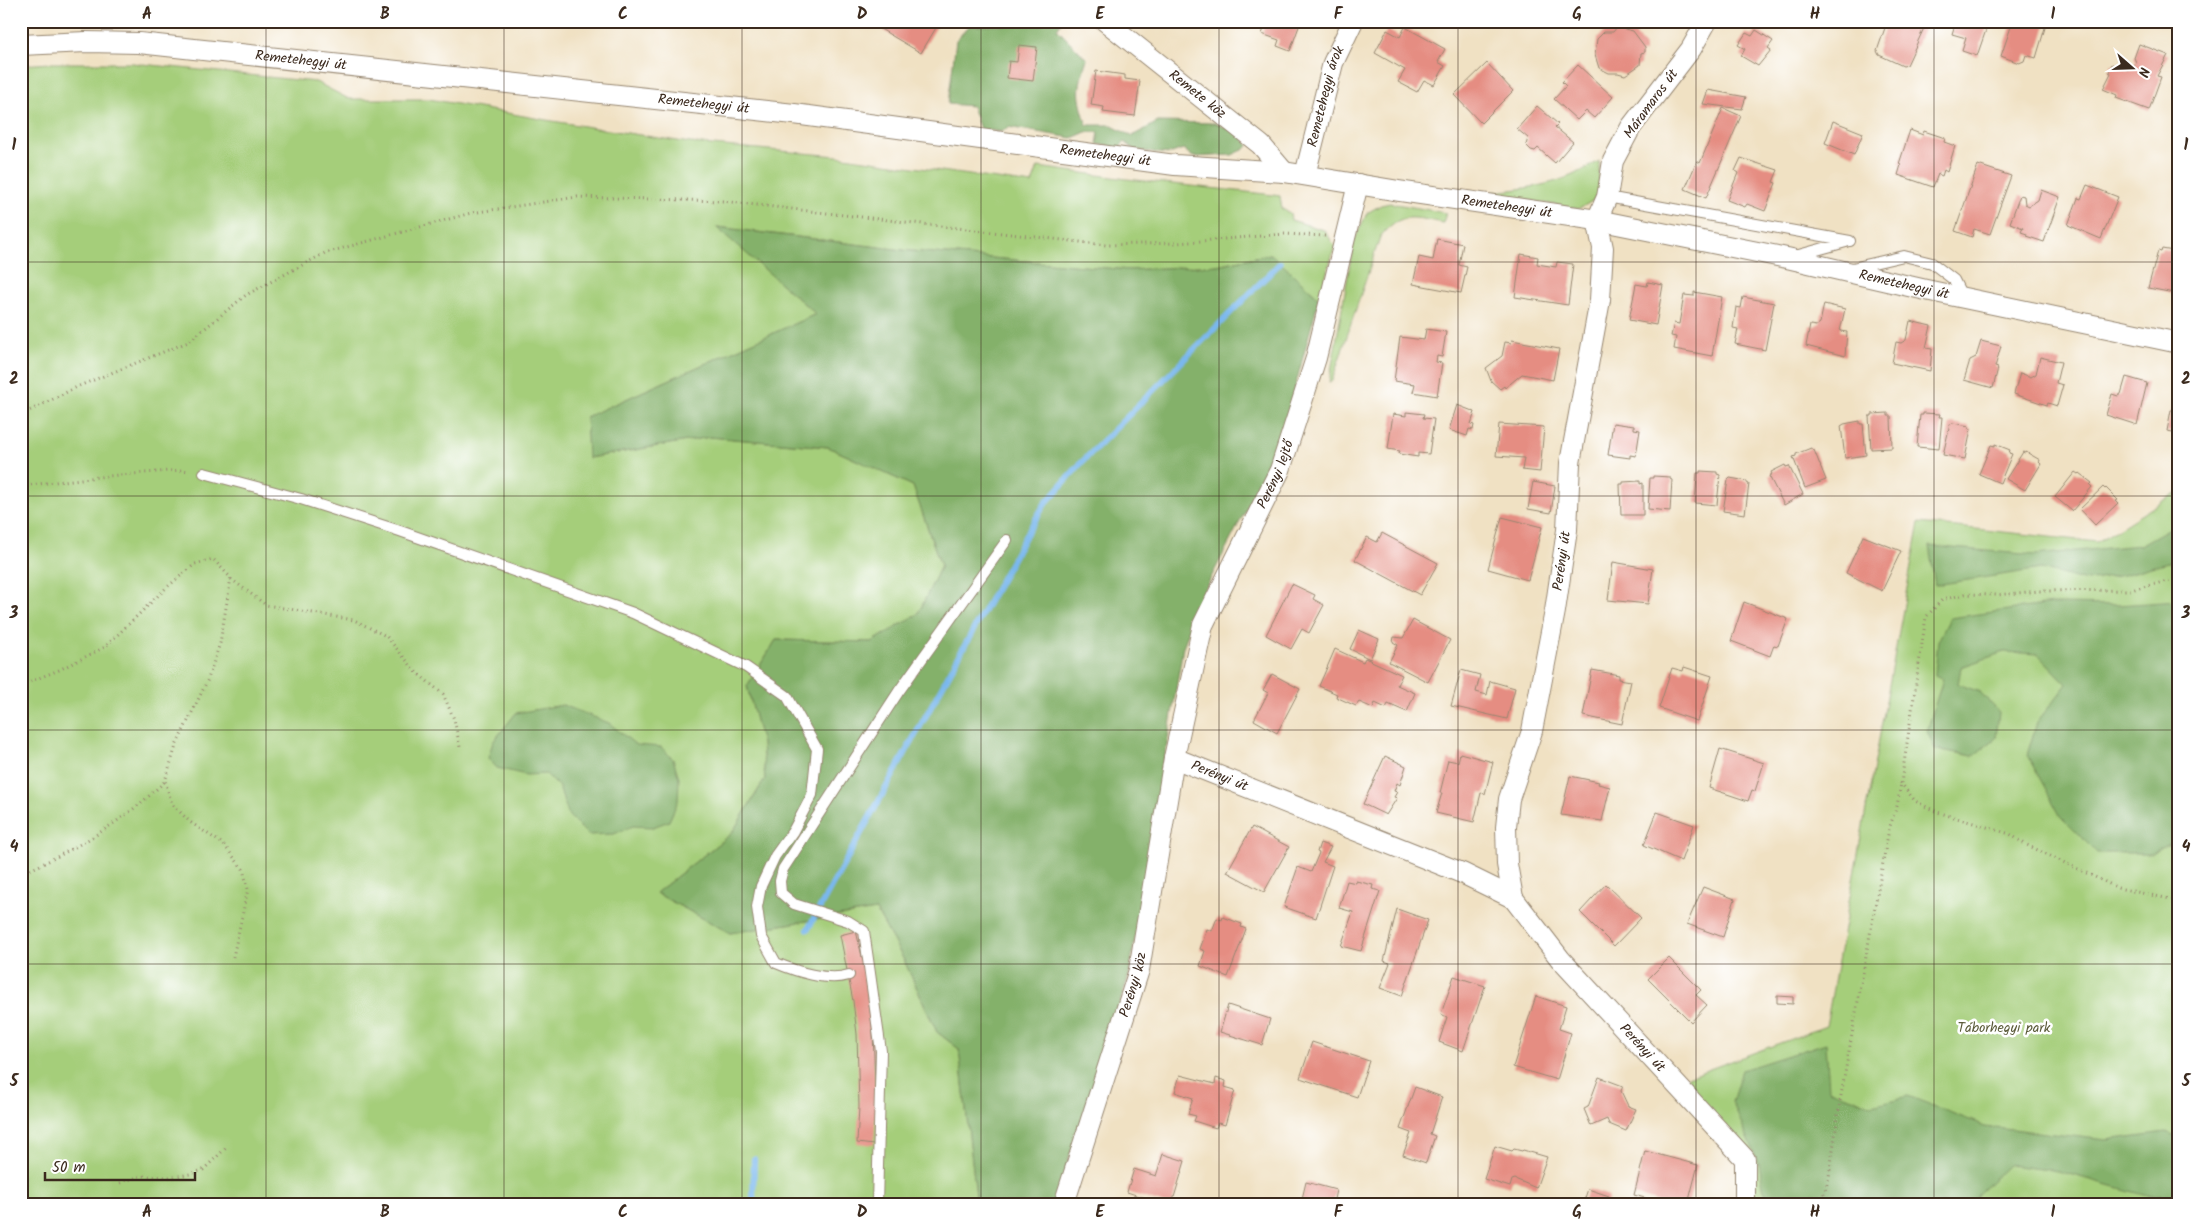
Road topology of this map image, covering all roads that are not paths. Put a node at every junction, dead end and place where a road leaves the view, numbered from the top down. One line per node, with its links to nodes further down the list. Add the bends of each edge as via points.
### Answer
1 (1105, 21): 5 (street, Remete köz, via 1261,145)
2 (1353, 21): 6 (street, Remetehegyi árok, via 1333,64)
3 (1707, 21): 8 (street, Máramaros út, via 1691,50 1631,127 1613,161)
4 (21, 46): 5 (street, Remetehegyi út, via 139,43 794,114 1175,165)
5 (1284, 172): 6 (street, Remetehegyi út)
6 (1305, 176): 7 (street, Remetehegyi út)
7 (1358, 184): 9 (street, Remetehegyi út); 16 (street, Perényi lejtő, via 1316,358 1280,470 1203,625)
8 (1607, 197): 9 (street, Máramaros út); 10 (lane, via 1850,241)
9 (1597, 220): 10 (street, Remetehegyi út); 19 (street, Perényi út, via 1603,248 1600,300 1570,464 1567,530 1557,602 1532,731 1510,799 1506,827)
10 (1787, 258): 11 (street, Remetehegyi út)
11 (1841, 270): 12 (street, Remetehegyi út); 12 (lane, via 1904,256 1932,263 1954,280)
12 (1963, 298): 13 (street, Remetehegyi út)
13 (2179, 343)
14 (204, 473): 17 (lane, via 391,528 633,613 746,668 787,696 816,749 812,795)
15 (1007, 540): 18 (lane, via 899,691 783,869)
16 (1174, 758): 19 (street, Perényi út, via 1462,873); 22 (street, Perényi köz, via 1139,970)
17 (767, 874): 18 (lane); 20 (lane, via 760,886 757,907 761,936 776,963 799,972 841,978)
18 (780, 881): 21 (lane, via 781,893 794,904 848,921 864,931 881,1051)
19 (1514, 898): 23 (street, Perényi út, via 1561,960 1745,1159)
20 (849, 975)
21 (877, 1204)
22 (1064, 1204)
23 (1745, 1204)

